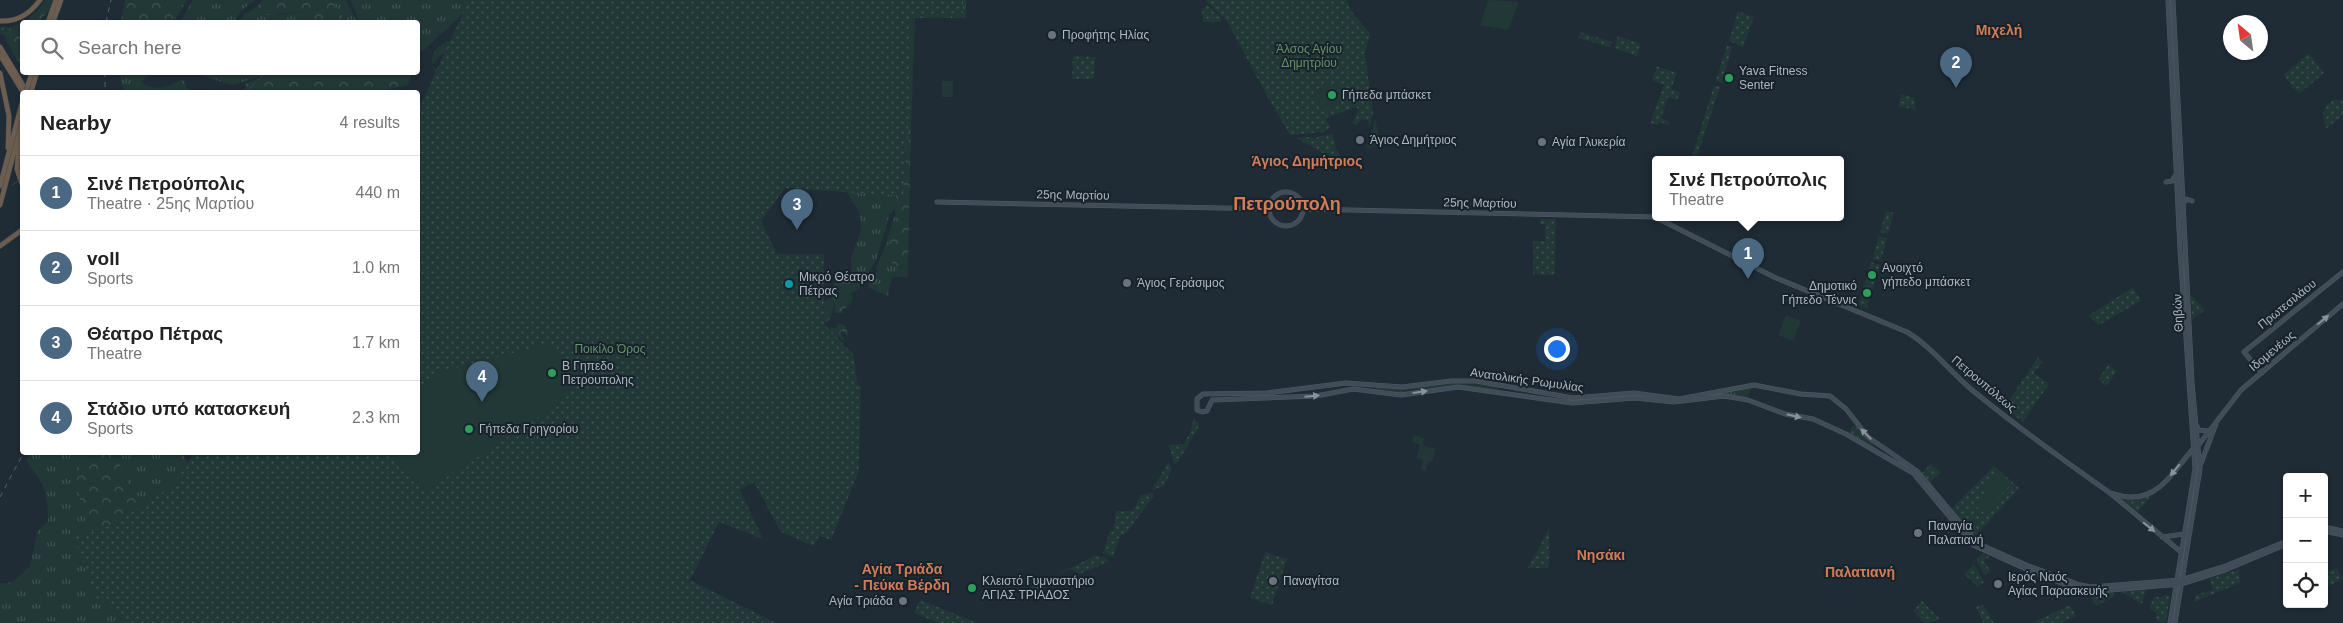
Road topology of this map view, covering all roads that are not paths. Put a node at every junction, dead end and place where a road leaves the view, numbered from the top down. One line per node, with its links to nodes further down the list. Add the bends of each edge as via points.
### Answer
1 (40, 0): 8 (highway, via 22,18)
2 (56, 0): 6 (highway)
3 (61, 0): 7 (highway)
4 (2168, 0): 22 (main road, Θηβών)
5 (2173, 0): 28 (main road, Θηβών)
6 (49, 20)
7 (54, 20)
8 (0, 21)
9 (0, 48): 15 (highway)
10 (0, 55): 14 (highway)
11 (0, 73): 21 (highway, via 9,116)
12 (31, 75): 16 (highway, bridge)
13 (36, 75): 17 (highway)
14 (26, 90)
15 (27, 90)
16 (28, 90)
17 (29, 90)
18 (20, 111): 21 (highway)
19 (20, 131): 20 (highway)
20 (19, 136): 23 (highway, via 17,169); 29 (highway)
21 (8, 156): 25 (highway)
22 (2177, 172): 24 (main road, via 2172,180); 45 (main road, Θηβών)
23 (20, 178)
24 (2166, 182)
25 (0, 186)
26 (2192, 201): 28 (main road, via 2187,199)
27 (937, 202): 30 (main road, 25ης Μαρτίου)
28 (2183, 204): 43 (main road, Θηβών)
29 (0, 205)
30 (1269, 209): 31 (main road, via 1275,222 1286,226 1297,222); 31 (main road, via 1276,195 1287,191 1299,197)
31 (1304, 209): 32 (main road, 25ης Μαρτίου)
32 (1652, 218)
33 (1662, 221): 37 (main road, 25ης Μαρτίου)
34 (20, 231): 35 (highway)
35 (0, 246)
36 (2343, 272): 39 (main road, Πρωτεσιλάου, via 2244,352)
37 (1794, 285): 48 (main road, Πετρουπόλεως, via 1912,335 1986,402)
38 (2343, 304): 39 (main road, Ιδομενέως, one-way to 38)
39 (2262, 373): 42 (main road, Ιδομενέως, via 2238,393)
40 (1205, 394): 41 (main road); 41 (main road, via 1197,400 1198,411 1207,411); 60 (main road, Ανατολικής Ρωμυλίας, one-way to 40, via 2083,586 1982,546 1974,541 1917,471 1868,437 1830,396 1754,385 1679,399 1634,393 1573,398 1451,380 1407,387 1346,383 1267,393)
41 (1212, 400): 60 (main road, Ανατολικής Ρωμυλίας, one-way to 60, via 1316,396 1350,390 1401,395 1458,387 1572,403 1635,398 1674,402 1724,396 1748,400 1825,424 1906,468 1971,543 1991,554 2092,592)
42 (2219, 417): 44 (main road, Ιδομενέως); 46 (main road, Ιδομενέως)
43 (2195, 425): 44 (main road, via 2199,430); 45 (main road, Θηβών)
44 (2209, 431): 45 (main road, Ιδομενέως)
45 (2195, 448): 46 (main road, Θηβών); 47 (main road, Ιδομενέως, one-way to 47); 52 (main road, Θηβών, via 2195,474)
46 (2200, 468): 53 (main road, Θηβών)
47 (2157, 491): 48 (main road, Πετρουπόλεως, via 2135,497)
48 (2110, 493): 55 (main road, one-way to 55)
49 (2328, 528): 50 (main road)
50 (2343, 531)
51 (2328, 532): 54 (main road)
52 (2184, 534): 53 (main road); 55 (main road); 58 (main road, Θηβών)
53 (2189, 534): 59 (main road, Θηβών)
54 (2343, 535)
55 (2162, 537): 58 (main road)
56 (2283, 542): 59 (main road)
57 (2283, 546): 59 (main road, via 2225,570)
58 (2181, 553): 60 (main road, Θηβών)
59 (2181, 582): 60 (main road); 62 (main road, Θηβών)
60 (2176, 583): 61 (main road, Θηβών)
61 (2170, 623)
62 (2174, 623)

